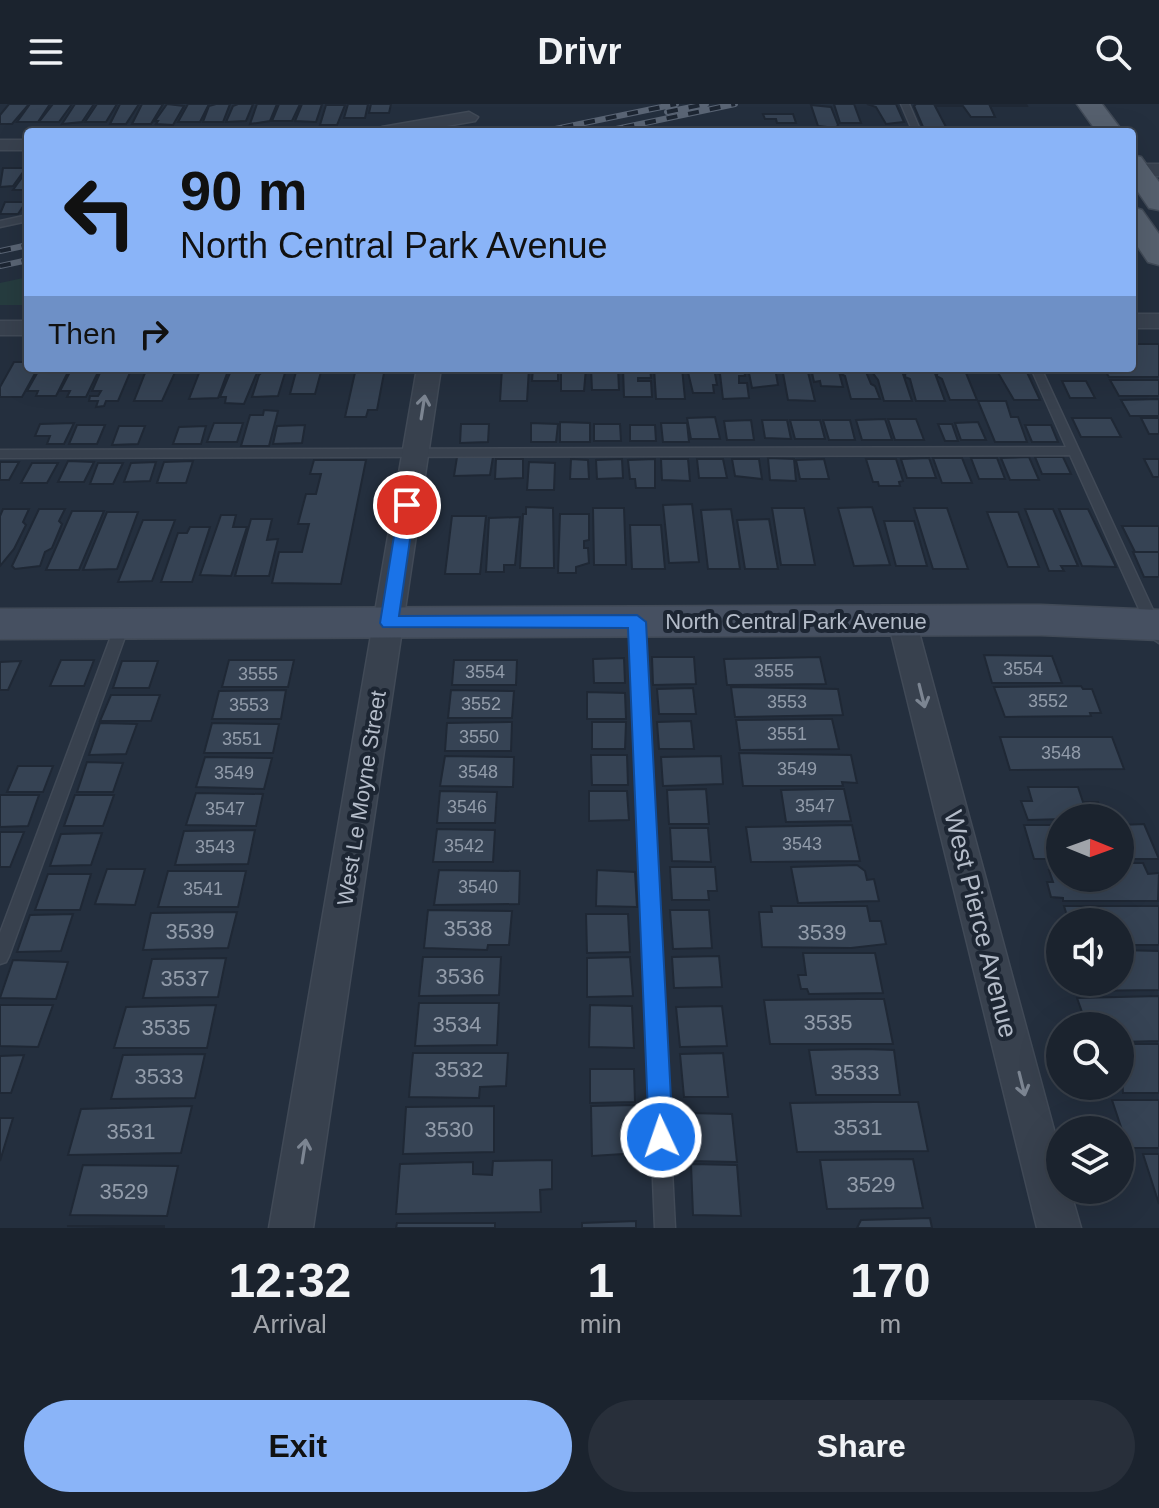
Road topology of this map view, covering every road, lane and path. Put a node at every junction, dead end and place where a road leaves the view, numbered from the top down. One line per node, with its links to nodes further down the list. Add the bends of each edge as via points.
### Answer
1 (905, 104): 5 (lane)
2 (1089, 104): 6 (main road)
3 (469, 118): 4 (street)
4 (407, 128)
5 (915, 128)
6 (1107, 128)
7 (0, 145): 8 (street)
8 (24, 145)
9 (1140, 169): 10 (main road)
10 (1159, 202)
11 (24, 219): 13 (lane)
12 (1136, 222): 14 (main road)
13 (0, 224)
14 (1159, 256)
15 (1136, 321): 16 (street)
16 (1159, 321)
17 (0, 328): 18 (street)
18 (24, 328)
19 (428, 372): 22 (street, West Le Moyne Street, one-way to 19)
20 (1038, 372): 21 (lane)
21 (1074, 451): 22 (lane); 29 (lane)
22 (416, 453): 23 (lane); 27 (street, West Le Moyne Street)
23 (0, 454)
24 (902, 621): 25 (street, North Central Park Avenue); 29 (street, North Central Park Avenue); 33 (street, West Pierce Avenue, one-way to 33)
25 (637, 622): 27 (street, North Central Park Avenue); 32 (lane)
26 (123, 623): 27 (street, North Central Park Avenue); 28 (street, North Central Park Avenue); 30 (lane)
27 (389, 623): 31 (street, West Le Moyne Street, one-way to 27)
28 (0, 624)
29 (1157, 629)
30 (0, 956)
31 (291, 1228)
32 (665, 1228)
33 (1059, 1228)

